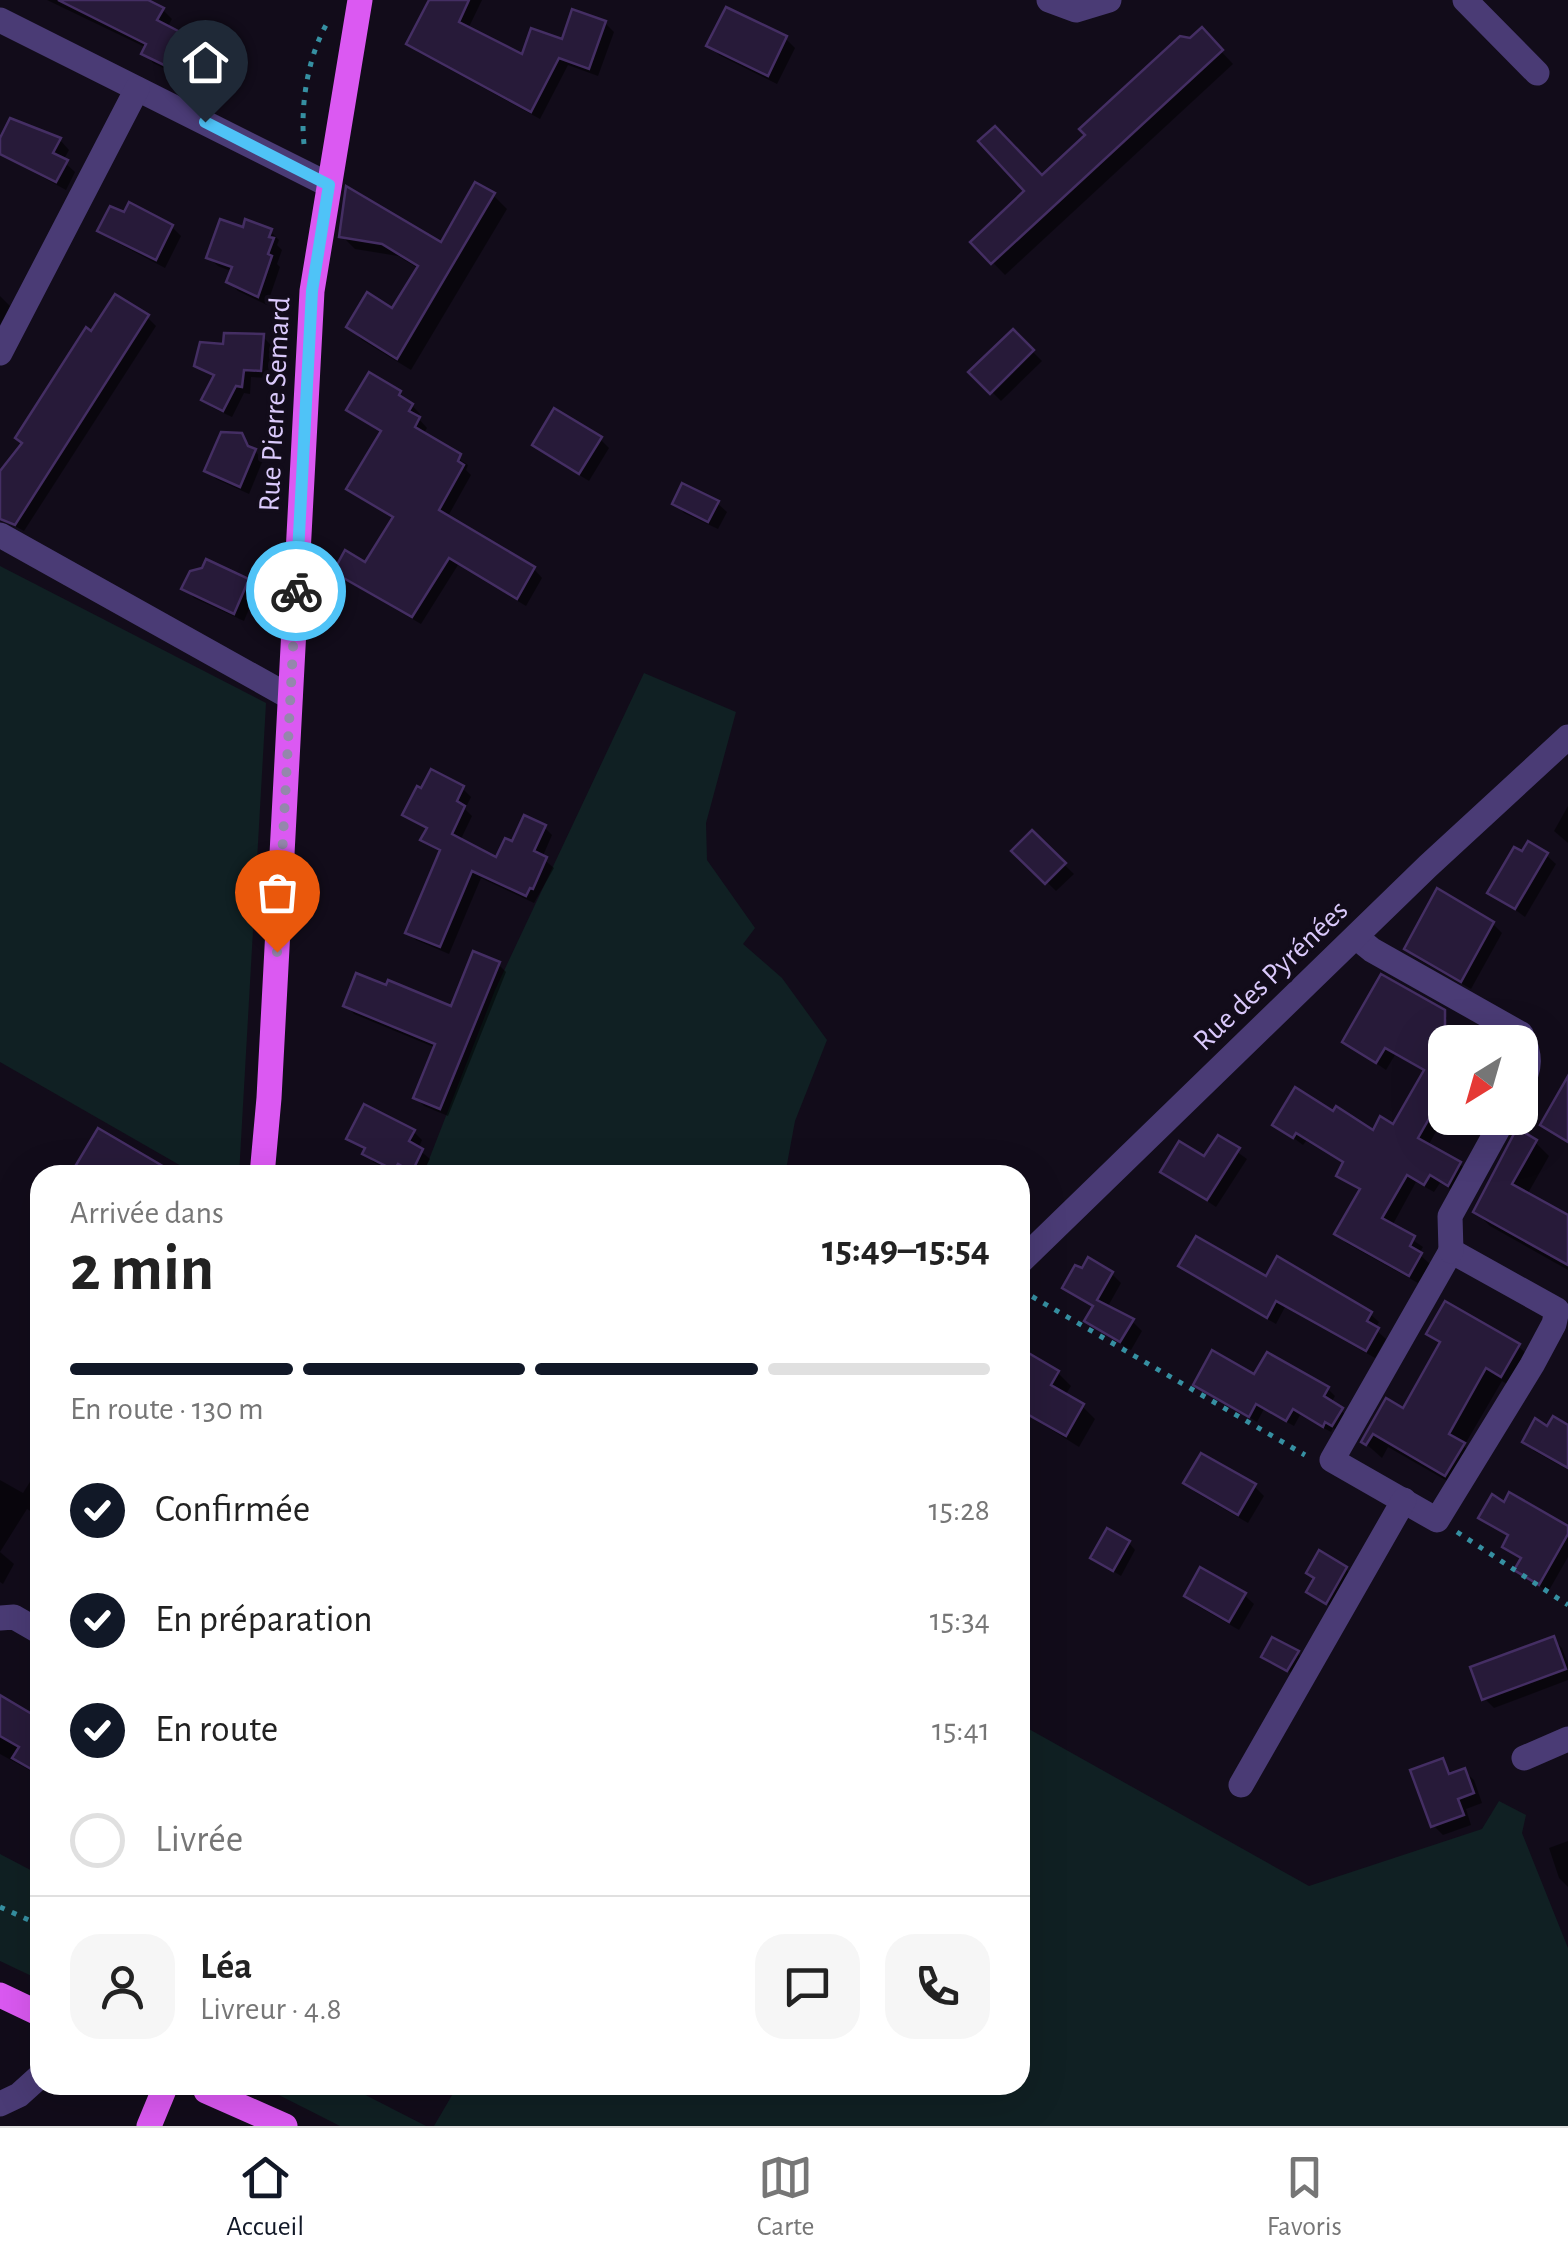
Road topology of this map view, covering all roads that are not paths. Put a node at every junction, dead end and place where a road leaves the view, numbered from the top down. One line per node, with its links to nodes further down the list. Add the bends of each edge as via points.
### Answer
1 (360, 0): 8 (main road, Rue Pierre Semard)
2 (1049, 0): 3 (street, via 1076,10)
3 (1109, 0)
4 (1466, 0): 6 (street)
5 (0, 20): 7 (street)
6 (1537, 73)
7 (137, 89): 8 (street); 9 (street)
8 (329, 185): 11 (main road, Rue Pierre Semard, via 312,291)
9 (0, 352)
10 (0, 535): 11 (street)
11 (290, 697): 16 (main road, Rue Pierre Semard)
12 (1568, 736): 13 (street, Rue des Pyrénées)
13 (1356, 937): 14 (street); 18 (street, Rue des Pyrénées)
14 (1504, 1025)
15 (1495, 1135): 17 (street, via 1450,1216)
16 (263, 1165)
17 (1451, 1251): 19 (street); 20 (street, via 1332,1460)
18 (1030, 1252)
19 (1563, 1310): 20 (street, via 1437,1520)
20 (1404, 1500): 25 (street)
21 (0, 1618): 22 (street)
22 (30, 1627)
23 (1568, 1739): 24 (street)
24 (1524, 1758)
25 (1241, 1786)
26 (0, 1995): 27 (main road)
27 (30, 2009)
28 (30, 2085): 31 (street)
29 (162, 2095): 32 (main road)
30 (213, 2095): 33 (main road)
31 (0, 2104)
32 (149, 2126)
33 (285, 2126)

